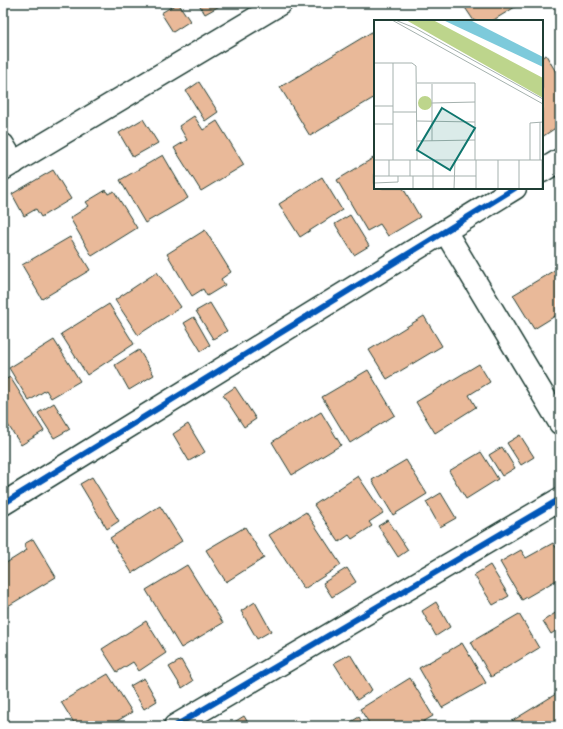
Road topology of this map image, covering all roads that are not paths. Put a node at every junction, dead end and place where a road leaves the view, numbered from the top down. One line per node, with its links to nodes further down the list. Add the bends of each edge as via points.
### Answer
1 (281, 3): 2 (street)
2 (7, 159)
3 (560, 160): 4 (street)
4 (543, 170)
5 (512, 189): 6 (street)
6 (445, 231): 7 (street); 9 (street)
7 (560, 423)
8 (560, 499): 10 (street)
9 (3, 504)
10 (175, 726)

